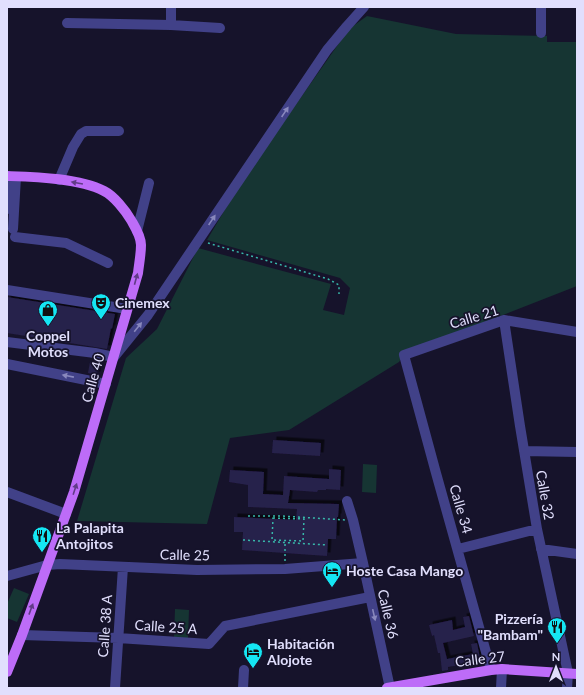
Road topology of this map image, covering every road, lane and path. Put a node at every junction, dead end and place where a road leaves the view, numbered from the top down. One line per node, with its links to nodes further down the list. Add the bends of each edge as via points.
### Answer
1 (172, 7): 5 (street)
2 (364, 7): 15 (street, one-way to 2, via 327,50)
3 (541, 7): 7 (street)
4 (67, 23): 5 (street)
5 (171, 25): 6 (street)
6 (220, 28)
7 (541, 33)
8 (119, 131): 10 (street, via 86,131 80,134)
9 (10, 176): 10 (main road, Calle 40); 12 (street); 14 (street)
10 (59, 180): 13 (main road, Calle 40, one-way to 10, via 129,216 104,191 86,184)
11 (149, 183): 13 (street)
12 (7, 209)
13 (137, 231): 19 (main road, Calle 40, one-way to 13, via 138,272 142,244)
14 (11, 233): 16 (street, via 66,243)
15 (198, 240): 18 (path, via 328,279 339,284); 24 (street, one-way to 15, via 148,315)
16 (108, 263)
17 (7, 290): 19 (street)
18 (339, 294)
19 (127, 309): 24 (main road, Calle 40)
20 (504, 320): 21 (street, Calle 21); 23 (street, Calle 21); 27 (street, Calle 32)
21 (577, 332)
22 (7, 342): 24 (street)
23 (404, 354): 38 (street, Calle 34)
24 (114, 357): 26 (main road, Calle 40)
25 (7, 364): 26 (street, one-way to 25)
26 (106, 384): 31 (main road, Calle 40, one-way to 26)
27 (524, 451): 28 (street); 34 (street, Calle 32)
28 (577, 452)
29 (7, 492): 31 (street)
30 (347, 501): 33 (street, Calle 36)
31 (66, 514): 42 (main road, Calle 40)
32 (248, 516): 33 (path)
33 (353, 520): 41 (street, Calle 36)
34 (537, 529): 38 (street); 39 (street, Calle 32)
35 (243, 540): 36 (path)
36 (285, 541): 36 (path, via 303,541 304,519 273,518 272,540); 37 (path); 44 (path)
37 (327, 545)
38 (458, 549): 51 (street, Calle 34)
39 (541, 549): 40 (street); 53 (street, Calle 32)
40 (577, 554)
41 (363, 563): 44 (street, Calle 25); 46 (street, Calle 36)
42 (47, 565): 43 (street, Calle 25); 45 (street, Calle 25); 47 (main road, Calle 40, one-way to 42)
43 (123, 567): 44 (street, Calle 25, via 197,570); 48 (street, Calle 38 A)
44 (285, 569)
45 (7, 576)
46 (370, 597): 48 (street, Calle 25 A, via 225,626 209,644); 56 (street, Calle 36, one-way to 56)
47 (22, 635): 48 (street, Calle 25 A); 52 (main road, Calle 40)
48 (118, 638): 54 (street, Calle 38 A)
49 (502, 669): 51 (main road, Calle 27); 53 (main road, Calle 27); 57 (street)
50 (244, 670): 55 (street)
51 (491, 670): 56 (main road, Calle 27)
52 (7, 672)
53 (572, 673): 58 (street)
54 (115, 688)
55 (243, 688)
56 (389, 688)
57 (501, 688)
58 (567, 688)

